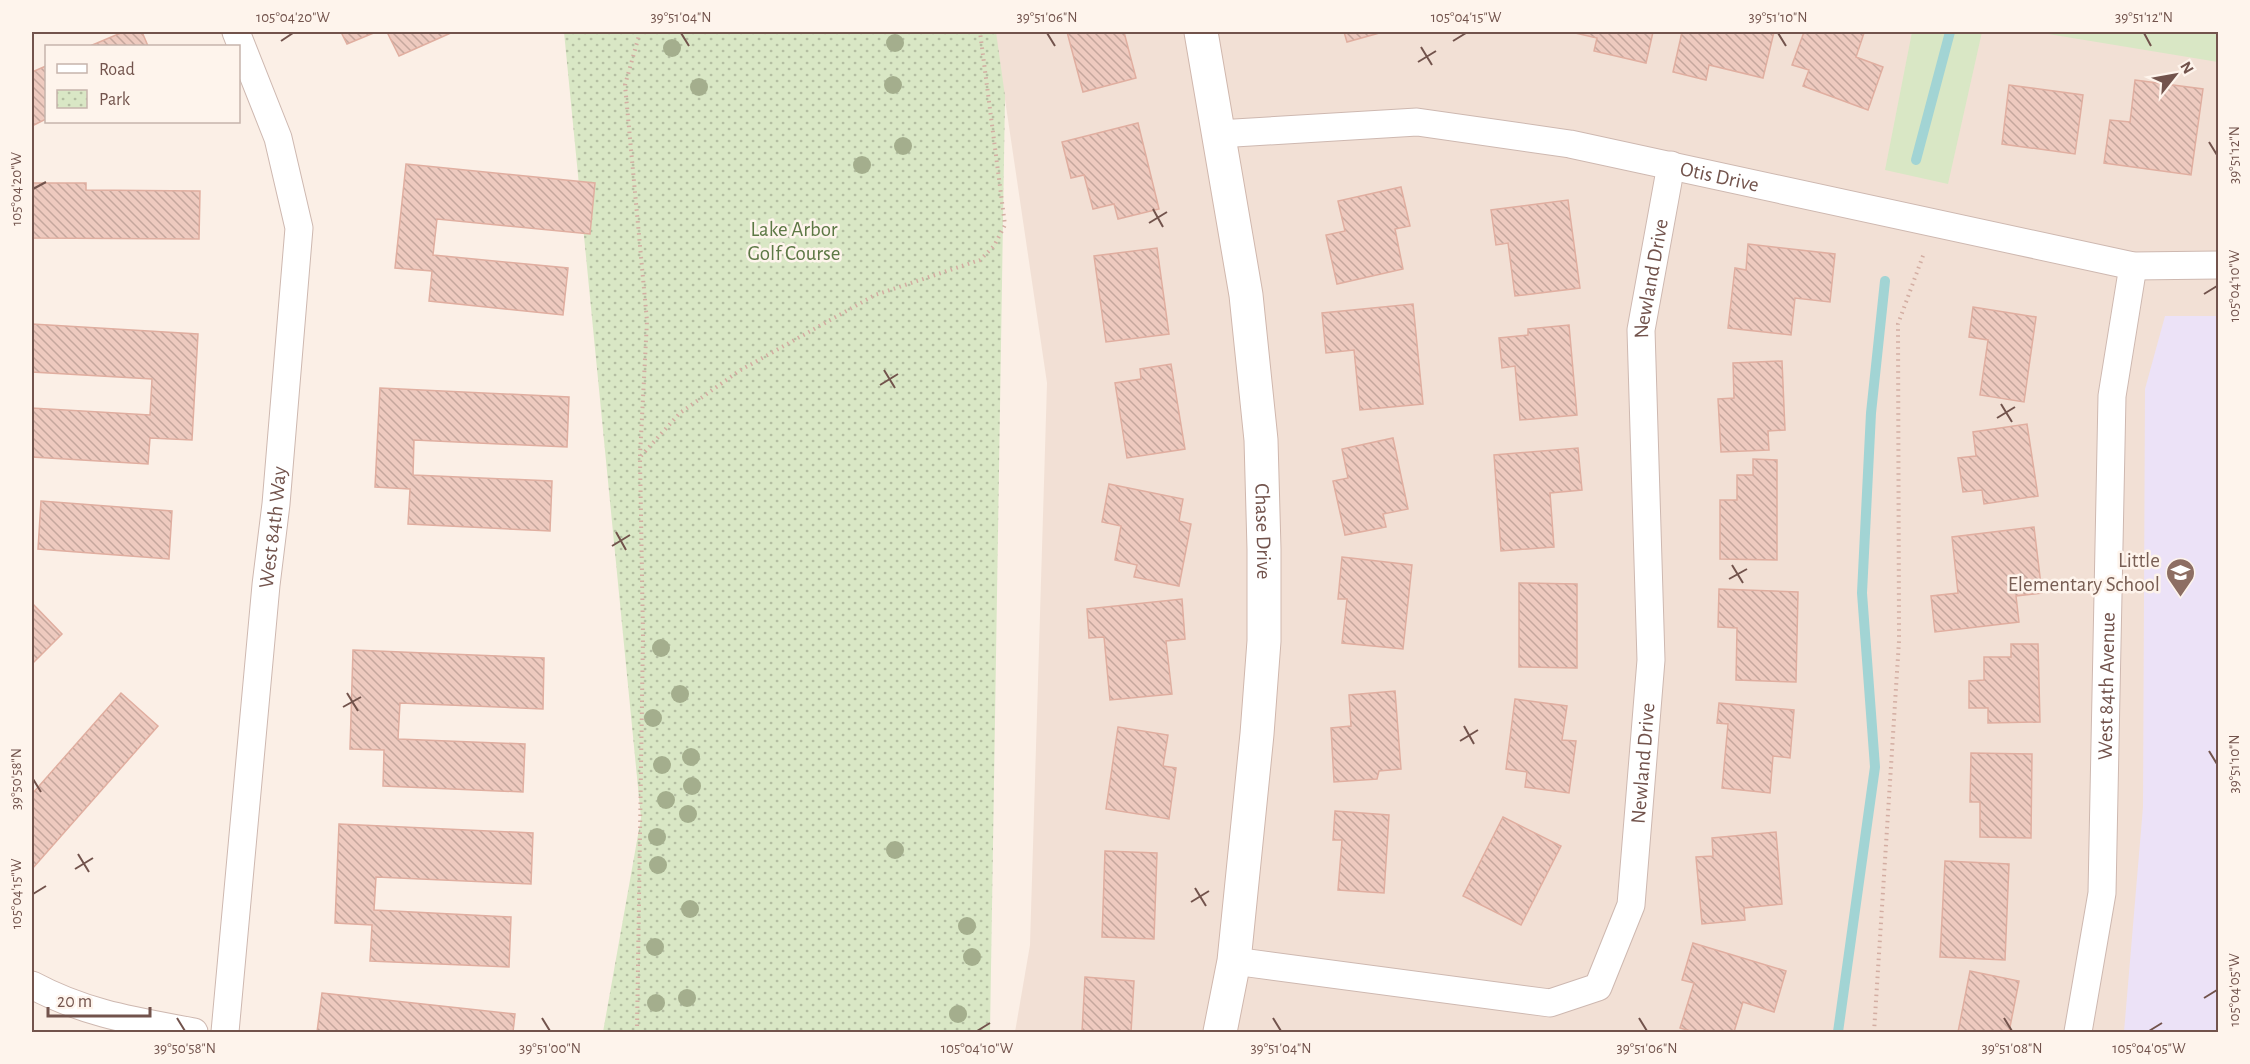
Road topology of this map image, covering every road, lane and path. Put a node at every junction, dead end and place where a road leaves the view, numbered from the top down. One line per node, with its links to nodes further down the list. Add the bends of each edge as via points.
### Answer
1 (236, 32): 14 (street, West 84th Way, via 278,138 299,228)
2 (640, 32): 10 (path, via 625,85 647,321)
3 (980, 32): 10 (path, via 1005,225 994,246 981,260 875,295 739,371 680,413)
4 (1202, 32): 5 (street, Chase Drive)
5 (1218, 134): 6 (street, Otis Drive, via 1417,122 1570,144); 11 (street, Chase Drive, via 1246,295 1261,440 1264,549 1264,641)
6 (1671, 165): 7 (street, Otis Drive); 11 (street, Newland Drive, via 1641,330 1651,660 1632,905 1598,987 1550,1003)
7 (1935, 224): 9 (street, Otis Drive); 17 (path, via 1898,324 1899,641)
8 (2218, 265): 9 (street, Otis Drive)
9 (2133, 266): 18 (street, West 84th Avenue, via 2112,396 2102,893)
10 (640, 456): 15 (path, via 643,636)
11 (1234, 961): 16 (street, Chase Drive)
12 (32, 985): 13 (street, via 98,1013)
13 (194, 1032)
14 (225, 1032)
15 (637, 1032)
16 (1220, 1032)
17 (1874, 1032)
18 (2078, 1032)

